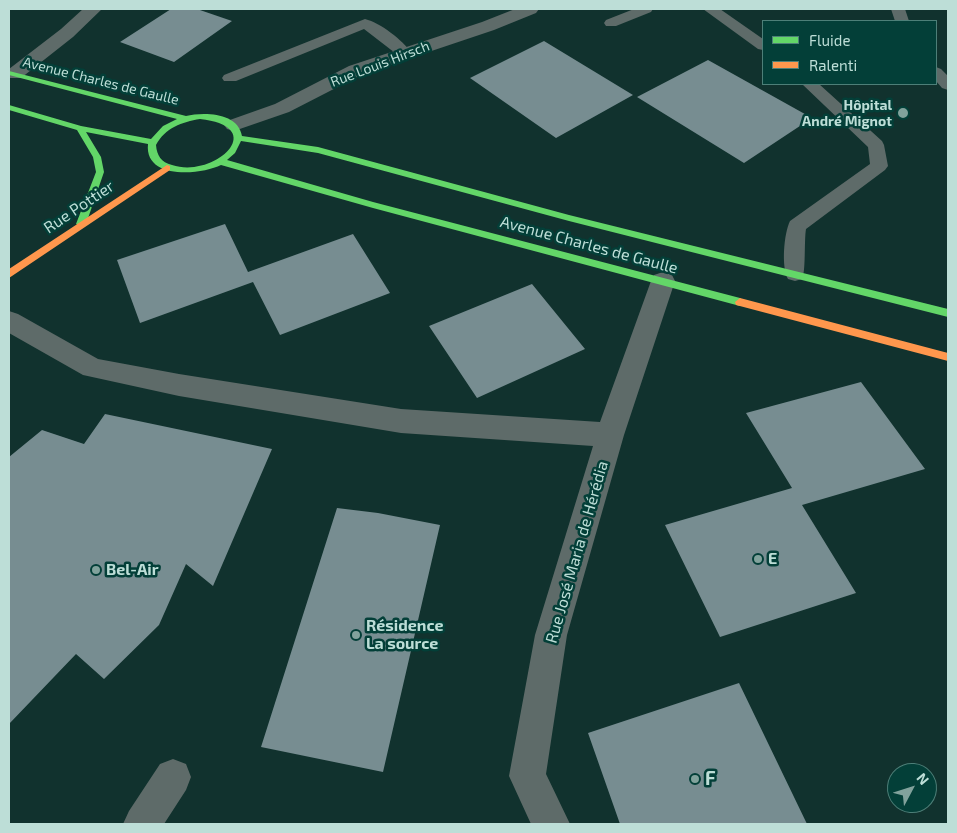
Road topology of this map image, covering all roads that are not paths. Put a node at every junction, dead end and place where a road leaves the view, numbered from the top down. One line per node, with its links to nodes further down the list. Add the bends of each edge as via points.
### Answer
1 (93, 9): 9 (street, via 68,33)
2 (530, 9): 7 (street, Rue Louis Hirsch)
3 (646, 9): 5 (lane)
4 (710, 9): 6 (lane)
5 (611, 23)
6 (762, 45)
7 (404, 53): 10 (lane, via 365,23); 16 (street, Rue Louis Hirsch, via 356,70)
8 (937, 73): 12 (lane)
9 (11, 74): 14 (main road, Avenue Charles de Gaulle)
10 (230, 78)
11 (811, 85): 22 (lane, via 876,145 879,166 797,226)
12 (948, 85)
13 (9, 107): 15 (main road)
14 (186, 119): 16 (main road, Avenue Charles de Gaulle, via 213,117 225,120); 17 (main road, Avenue Charles de Gaulle, via 165,128)
15 (80, 128): 17 (main road); 20 (main road, via 97,158 100,172)
16 (237, 131): 18 (main road, via 238,146); 22 (main road, Avenue Charles de Gaulle)
17 (153, 142): 19 (main road, via 153,157)
18 (222, 162): 19 (main road, via 194,170); 23 (main road, Avenue Charles de Gaulle)
19 (167, 168): 20 (main road, Rue Pottier)
20 (81, 224): 21 (main road, Rue Pottier)
21 (9, 274)
22 (795, 274): 24 (main road, Avenue Charles de Gaulle)
23 (663, 281): 26 (main road, Avenue Charles de Gaulle); 27 (street, Rue José Maria de Hérédia)
24 (948, 313)
25 (9, 321): 27 (street, via 92,368 179,385 402,421)
26 (948, 357)
27 (610, 435): 30 (street, Rue José Maria de Hérédia, via 552,635 527,776)
28 (173, 777): 29 (street)
29 (142, 824)
30 (551, 824)

